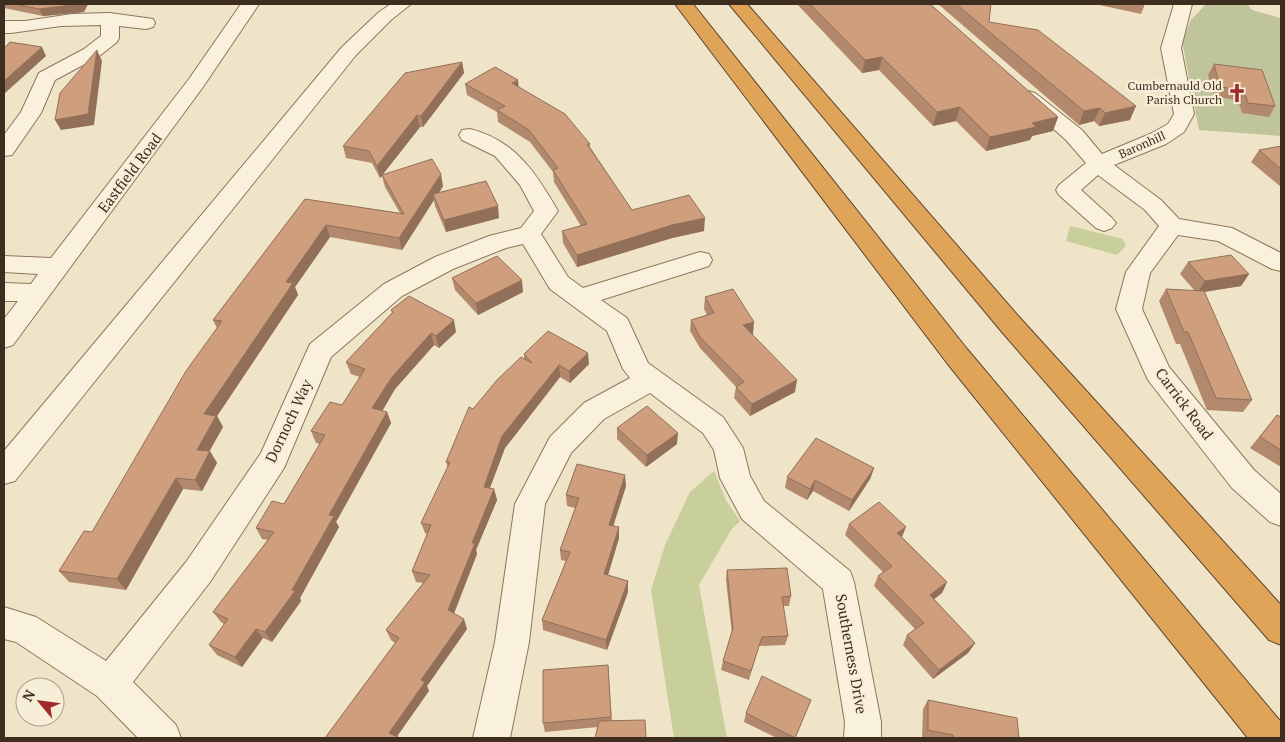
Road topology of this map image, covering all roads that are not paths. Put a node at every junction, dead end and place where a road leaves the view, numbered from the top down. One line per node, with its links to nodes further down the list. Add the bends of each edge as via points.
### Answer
1 (250, 4): 19 (street, Eastfield Road, via 196,83)
2 (402, 4): 25 (street, via 349,51)
3 (684, 4): 33 (highway, via 957,356)
4 (738, 4): 28 (highway, via 1017,332)
5 (1183, 4): 12 (street, Baronhill, via 1171,48 1184,114 1177,128)
6 (110, 19): 7 (street); 8 (street, via 62,20); 11 (street, via 110,38 91,53 46,78 30,113)
7 (146, 23)
8 (4, 27)
9 (1018, 87): 12 (street, via 1074,135)
10 (470, 135): 15 (street, via 503,151 530,182 546,211)
11 (4, 150)
12 (1098, 164): 13 (street, Baronhill, via 1067,190); 14 (street, via 1153,206)
13 (1104, 223)
14 (1172, 226): 18 (street, via 1224,234); 26 (street, Carrick Road, via 1138,272 1129,309 1158,374 1243,478)
15 (529, 234): 22 (street, via 559,283); 29 (street, Dornoch Way, via 498,242 444,264 393,290 320,351 273,459 198,572)
16 (700, 260): 22 (street)
17 (4, 264): 19 (street)
18 (1281, 264)
19 (58, 267): 21 (street, Eastfield Road)
20 (4, 292): 21 (street)
21 (37, 293): 23 (street, Eastfield Road)
22 (579, 298): 24 (street, Southerness Drive, via 618,325 636,369)
23 (4, 338)
24 (651, 380): 31 (street, via 594,411 560,445 530,504 512,642); 32 (street, Southerness Drive, via 713,426 728,448 735,478 754,510 838,582 863,722)
25 (4, 472)
26 (1281, 513)
27 (4, 623): 29 (street, via 24,628)
28 (1281, 629)
29 (110, 684): 30 (street)
30 (163, 738)
31 (491, 738)
32 (863, 738)
33 (1271, 738)

